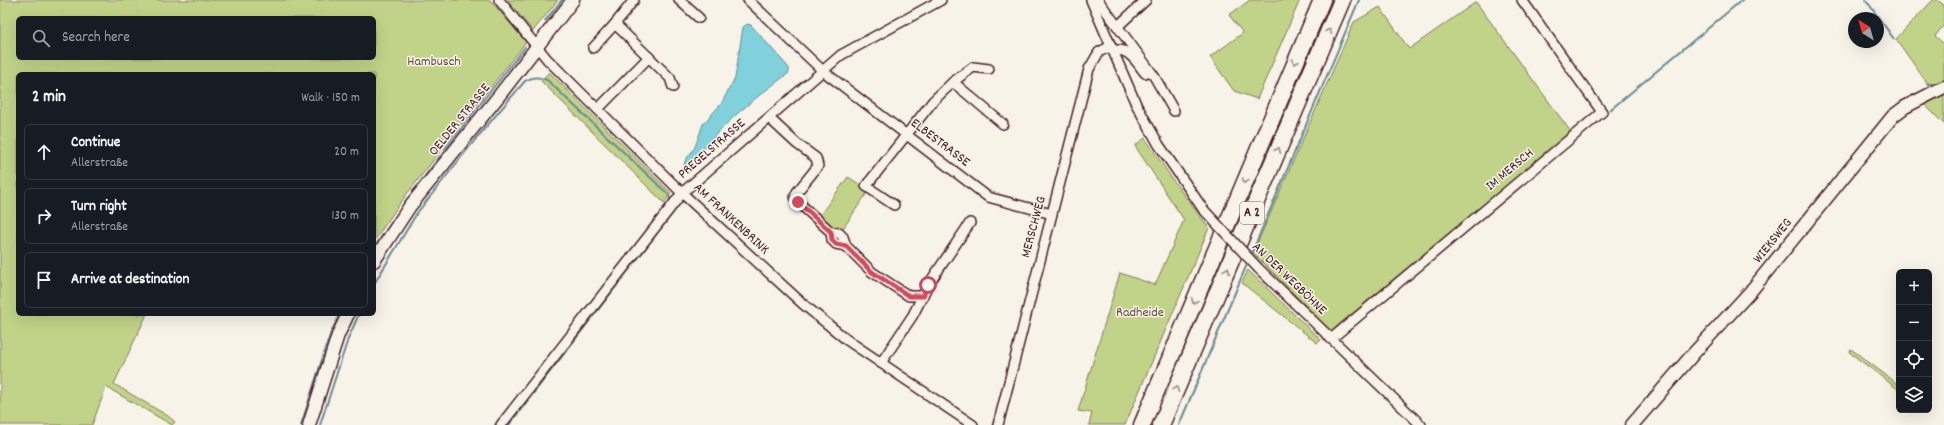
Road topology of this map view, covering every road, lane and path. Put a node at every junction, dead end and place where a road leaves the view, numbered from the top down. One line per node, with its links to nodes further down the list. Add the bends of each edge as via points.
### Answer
1 (499, 0): 16 (street, AM FRANKENBRINK)
2 (573, 0): 16 (street, OELDER STRASSE)
3 (634, 0): 14 (street)
4 (679, 0): 13 (street)
5 (748, 0): 21 (street, ELBESTRASSE)
6 (941, 0): 21 (street, PREGELSTRASSE, via 841,55)
7 (1091, 0): 18 (street, AN DER WEGBÖHNE)
8 (1098, 0): 15 (street)
9 (1146, 0): 15 (street)
10 (1322, 0): 46 (highway, A 2, one-way to 46)
11 (1342, 0): 47 (highway, A 2, one-way to 11)
12 (1522, 0): 40 (street, IM MERSCH, via 1602,112)
13 (699, 18)
14 (615, 24): 17 (street); 19 (street)
15 (1118, 26): 25 (street)
16 (537, 46): 26 (street, AM FRANKENBRINK); 35 (street, OELDER STRASSE, via 410,206)
17 (593, 48)
18 (1112, 49): 25 (street, via 1126,51); 33 (street, MERSCHWEG, via 1099,52 1089,69); 40 (street, AN DER WEGBÖHNE, bridge, via 1136,104 1159,145 1203,209 1258,268)
19 (649, 57): 23 (street, via 670,78); 26 (street)
20 (989, 69): 22 (street, via 973,67)
21 (823, 71): 28 (street, PREGELSTRASSE); 30 (street, ELBESTRASSE)
22 (953, 82): 29 (street); 30 (street, via 933,101)
23 (673, 87)
24 (1944, 87): 49 (street, WIEKSWEG, via 1893,116 1750,292 1694,352)
25 (1163, 92): 27 (street)
26 (598, 109): 31 (street, AM FRANKENBRINK)
27 (1174, 111)
28 (769, 118): 31 (street, PREGELSTRASSE); 36 (street, via 816,158 818,166 797,192 798,202 831,232 839,233 846,246 872,272)
29 (1003, 124)
30 (906, 135): 32 (street, via 866,186); 33 (street, ELBESTRASSE, via 988,197)
31 (682, 193): 41 (street, AM FRANKENBRINK, via 803,304 847,340); 43 (street, PREGELSTRASSE)
32 (894, 205)
33 (1052, 214): 45 (street, MERSCHWEG)
34 (970, 223): 37 (street)
35 (376, 258)
36 (909, 296): 37 (street); 38 (street)
37 (923, 296): 38 (street)
38 (913, 315): 41 (street)
39 (347, 316): 42 (street, via 338,335)
40 (1331, 339): 48 (street, AN DER WEGBÖHNE)
41 (881, 363): 44 (street, AM FRANKENBRINK)
42 (309, 425)
43 (501, 425)
44 (973, 425)
45 (998, 425)
46 (1142, 425)
47 (1161, 425)
48 (1421, 425)
49 (1632, 425)

